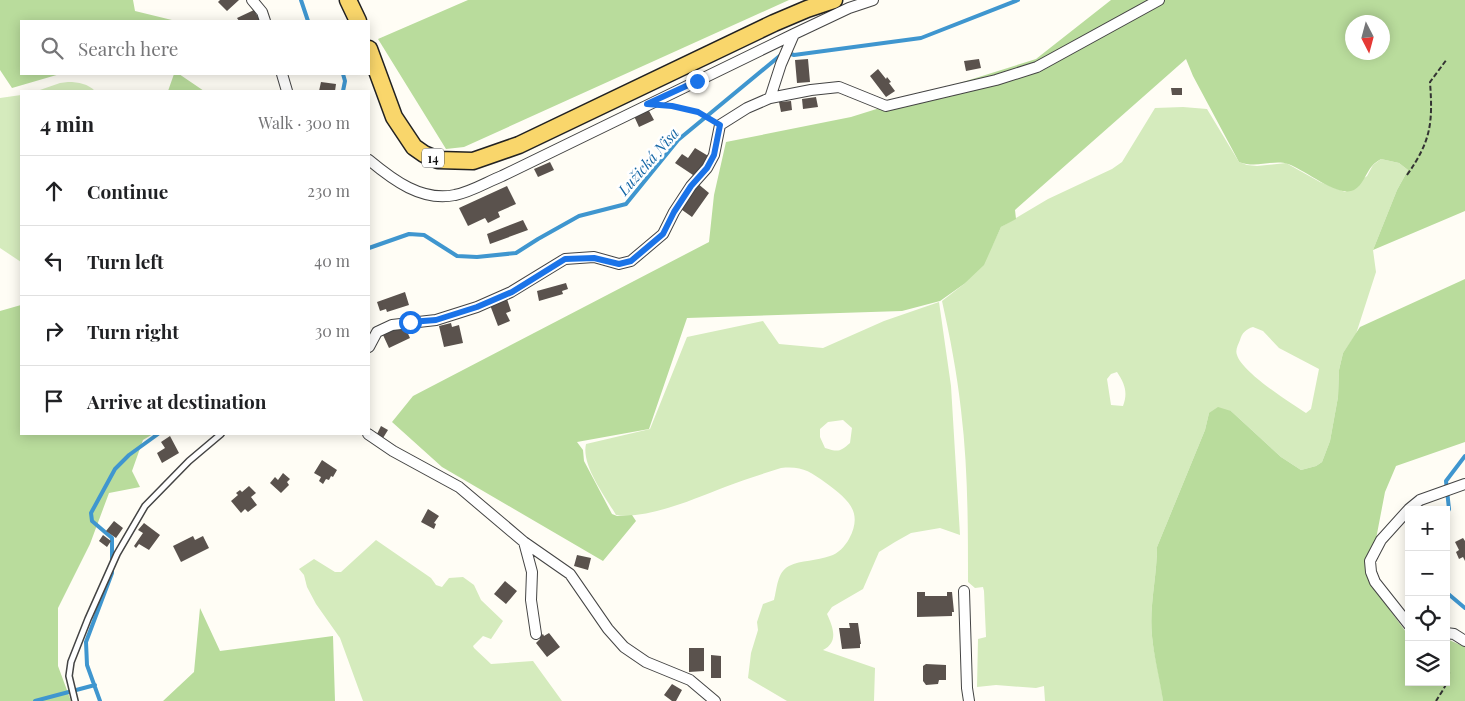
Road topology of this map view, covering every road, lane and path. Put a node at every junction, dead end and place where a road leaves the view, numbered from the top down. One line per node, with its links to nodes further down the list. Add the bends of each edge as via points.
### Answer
1 (252, 0): 6 (street)
2 (348, 0): 7 (main road)
3 (834, 0): 9 (main road, 14, via 774,23 520,145 473,161 438,160 414,147 394,117)
4 (873, 0): 8 (street)
5 (1159, 0): 13 (street, via 1037,67 996,80 886,106 839,87)
6 (265, 20)
7 (358, 20)
8 (794, 34): 13 (street); 16 (street, via 457,195 427,195 390,178)
9 (370, 52)
10 (1447, 60): 17 (path, via 1430,82 1430,133 1420,157)
11 (282, 75): 12 (street)
12 (287, 90)
13 (770, 98): 15 (street)
14 (672, 106): 15 (path, via 698,112)
15 (720, 125): 18 (street, via 714,155 707,168 678,205 663,234 631,261 619,264 594,258 565,259 512,292 477,307 436,320 392,325 378,332)
16 (370, 161)
17 (1406, 175)
18 (370, 345)
19 (221, 435): 29 (lane, via 189,461 145,506 117,554 71,662 69,676)
20 (369, 435): 22 (street, via 459,487)
21 (1465, 484): 24 (street, via 1420,500 1381,540 1370,561 1375,582)
22 (524, 542): 25 (street, via 532,572 531,600); 30 (street, via 570,574 624,647 646,662 690,680)
23 (964, 591): 31 (street)
24 (1405, 620)
25 (536, 634)
26 (1450, 634): 27 (street)
27 (1465, 641)
28 (1444, 686): 32 (path)
29 (75, 701)
30 (715, 701)
31 (969, 701)
32 (1436, 701)

